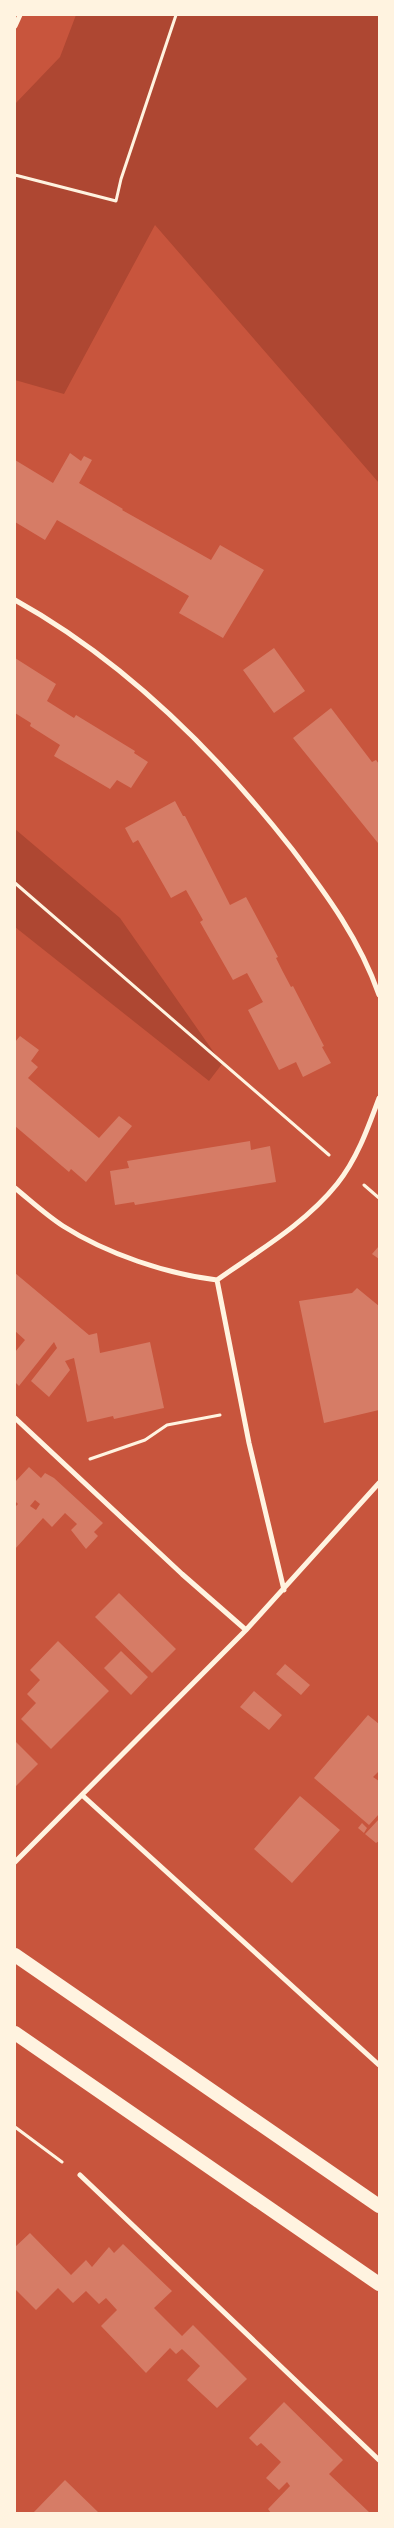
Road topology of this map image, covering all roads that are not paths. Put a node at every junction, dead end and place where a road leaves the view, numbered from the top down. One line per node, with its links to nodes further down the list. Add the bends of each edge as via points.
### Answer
1 (20, 15): 2 (street)
2 (15, 26)
3 (15, 600): 4 (street, via 55,622 97,652 151,697 223,765 329,897 353,936)
4 (379, 995)
5 (379, 1098): 7 (street, via 361,1144 337,1184 308,1215)
6 (15, 1188): 7 (street, via 64,1226 118,1253 184,1276)
7 (217, 1280): 10 (street)
8 (15, 1418): 11 (street)
9 (379, 1483): 10 (street)
10 (284, 1590): 11 (street)
11 (246, 1630): 12 (street)
12 (82, 1795): 13 (street); 16 (street)
13 (15, 1862)
14 (17, 1956): 18 (highway)
15 (15, 2033): 19 (highway)
16 (379, 2065)
17 (80, 2175): 20 (street)
18 (379, 2206)
19 (379, 2284)
20 (379, 2460)

